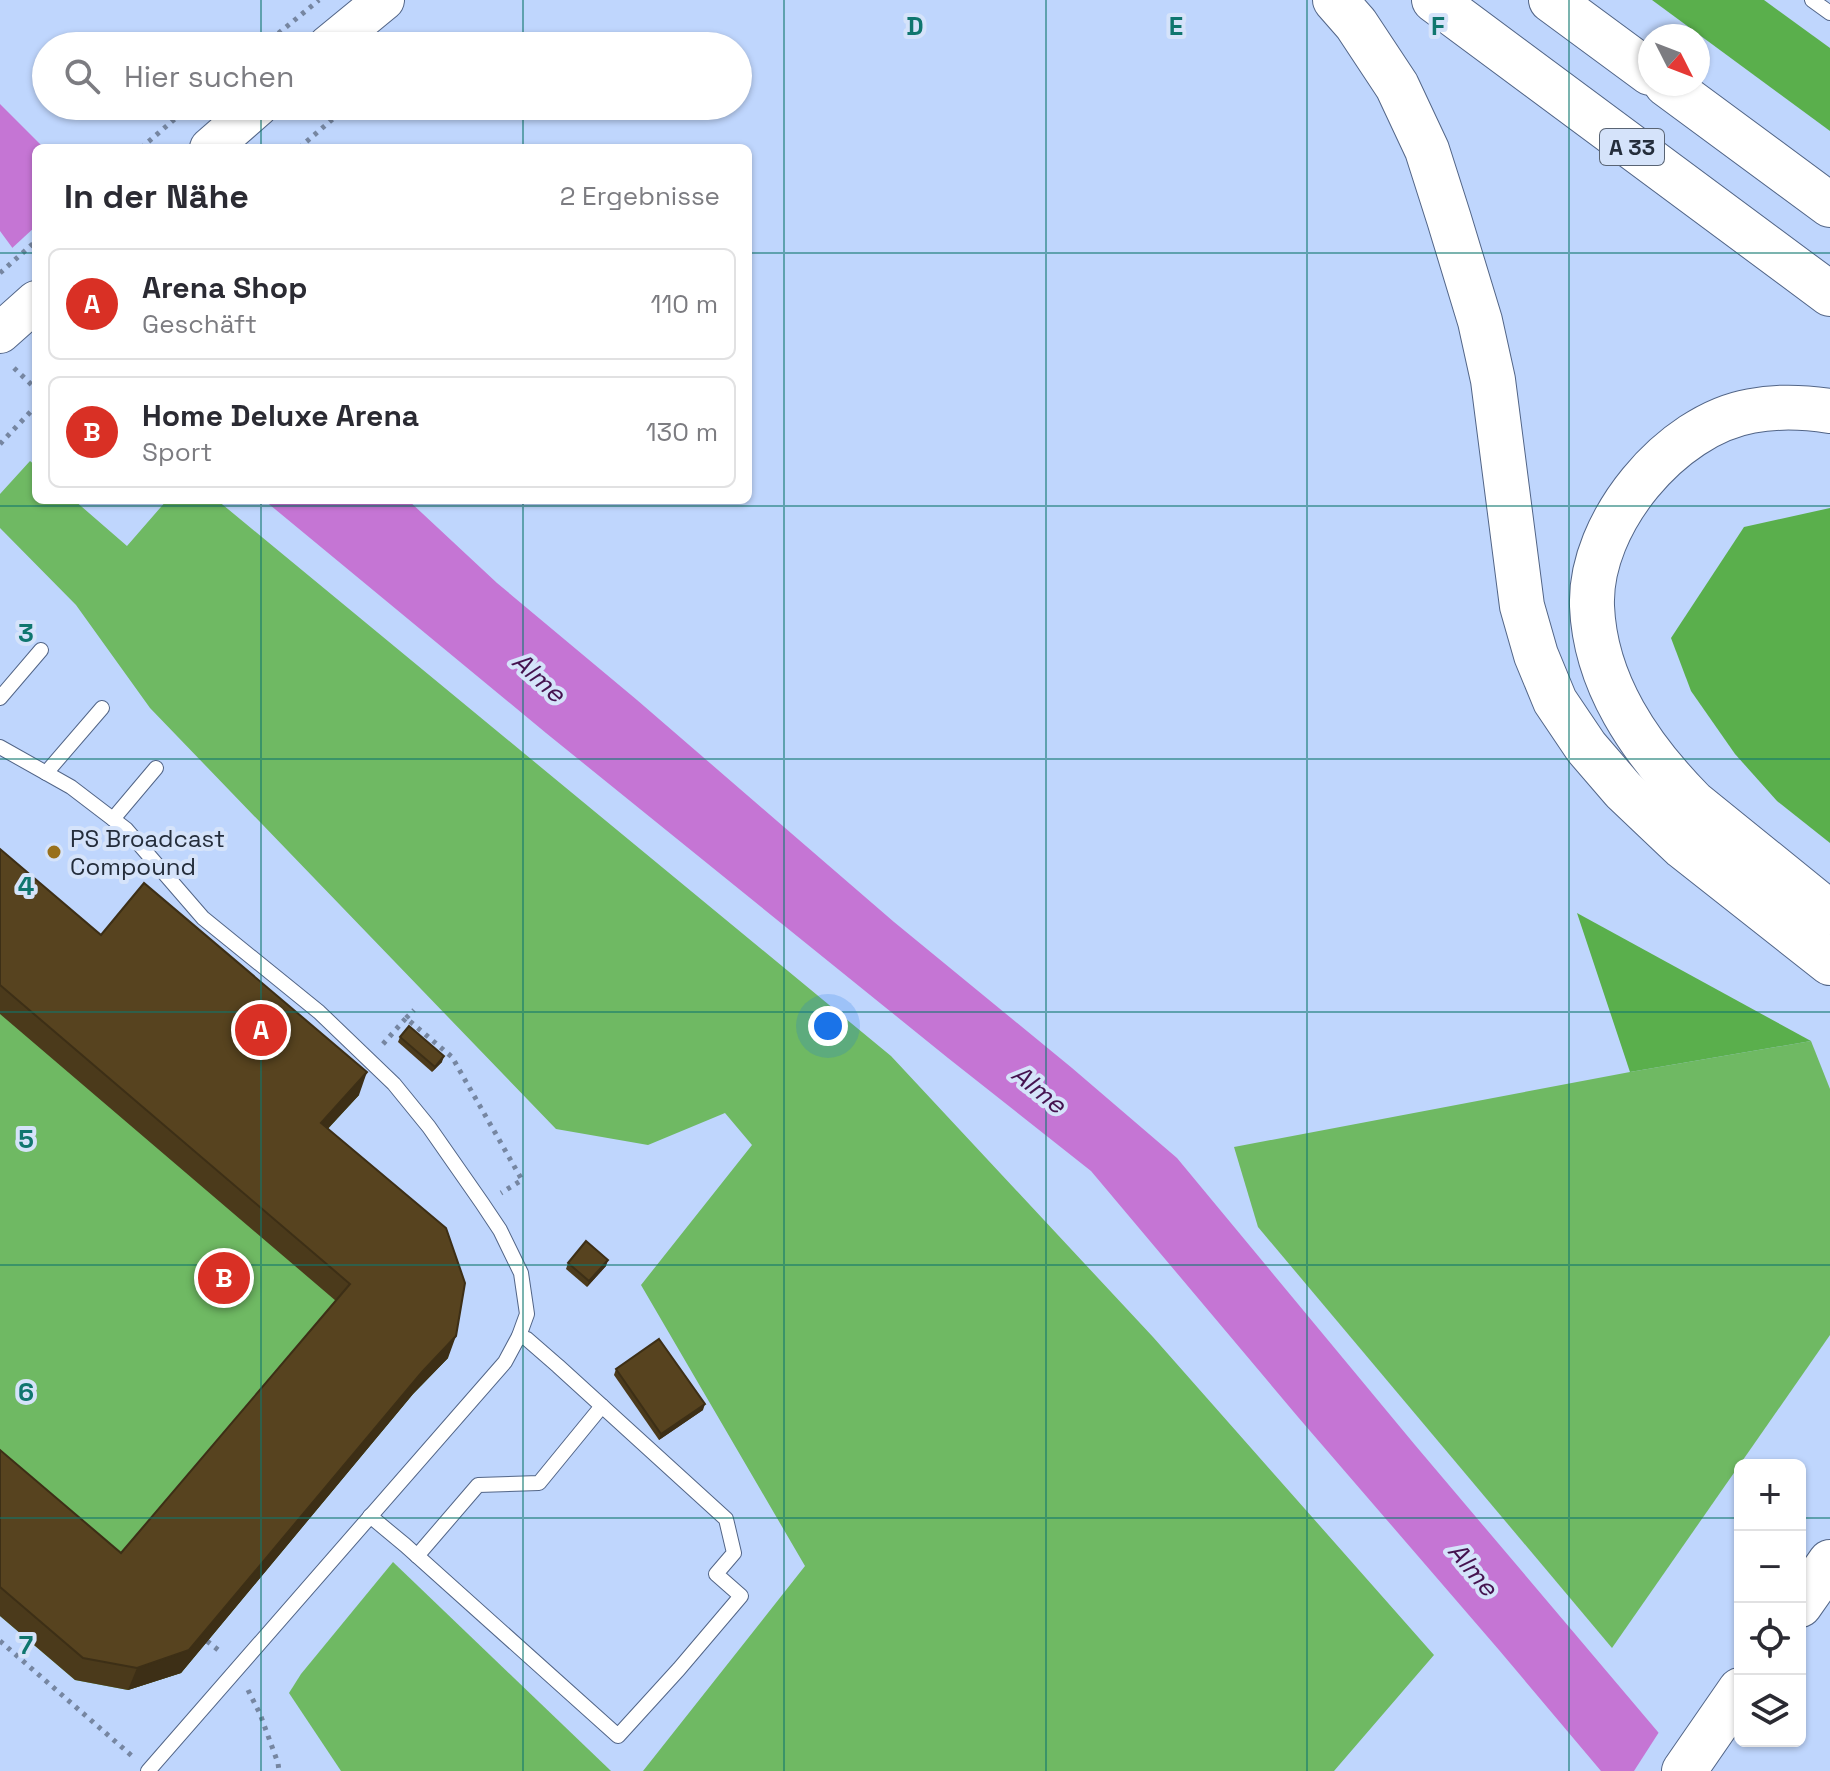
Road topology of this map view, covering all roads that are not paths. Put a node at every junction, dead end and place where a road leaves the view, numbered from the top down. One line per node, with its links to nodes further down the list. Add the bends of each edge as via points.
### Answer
1 (384, 0): 7 (street)
2 (1335, 0): 25 (highway, via 1397,86 1427,150 1449,219 1493,380 1522,606 1555,701 1623,790 1683,847)
3 (1434, 0): 13 (highway, A 33)
4 (1551, 0): 8 (highway)
5 (1812, 0): 6 (lane)
6 (1830, 13)
7 (345, 32)
8 (1638, 64)
9 (1682, 96): 12 (highway)
10 (242, 120): 11 (street)
11 (215, 144)
12 (1830, 205)
13 (1830, 294)
14 (32, 307): 15 (street)
15 (4, 348)
16 (1830, 411): 24 (highway, via 1750,411 1696,433 1663,457 1620,511 1608,535 1592,605 1606,676 1640,740 1693,802)
17 (41, 650): 18 (lane)
18 (0, 698)
19 (102, 708): 22 (lane)
20 (0, 747): 22 (lane)
21 (156, 768): 23 (lane)
22 (46, 773): 23 (lane)
23 (113, 819): 26 (lane, via 203,918 319,1012 394,1084 429,1127 500,1230 521,1273 527,1314)
24 (1830, 913)
25 (1829, 963)
26 (519, 1336): 27 (lane); 28 (lane, via 505,1362)
27 (602, 1406): 29 (lane, via 539,1483 478,1485); 29 (lane, via 726,1519 734,1553 716,1574 741,1596 618,1736)
28 (370, 1516): 29 (lane); 33 (lane)
29 (417, 1556)
30 (1830, 1562): 31 (highway)
31 (1801, 1603)
32 (1734, 1699): 34 (highway)
33 (149, 1770)
34 (1684, 1771)

